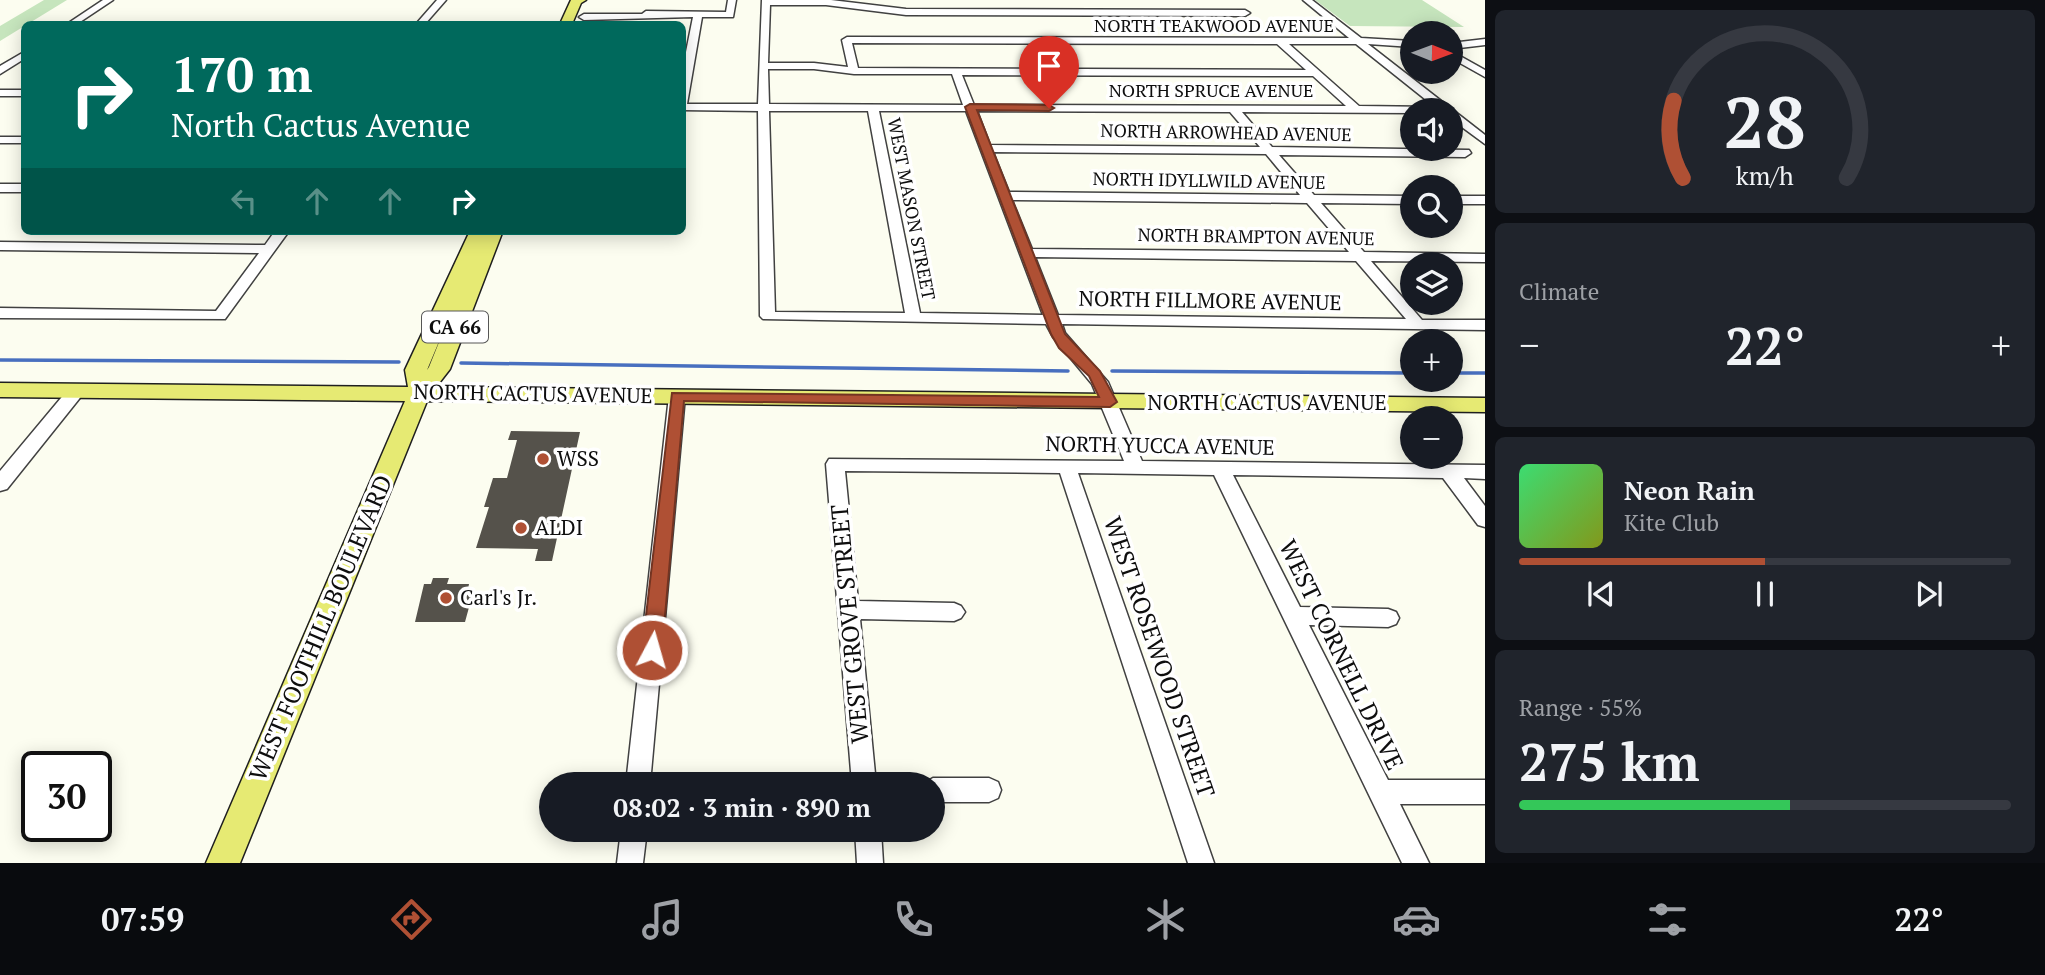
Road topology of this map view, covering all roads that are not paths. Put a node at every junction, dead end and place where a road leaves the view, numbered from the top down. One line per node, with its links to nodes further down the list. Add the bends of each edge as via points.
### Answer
1 (109, 0): 15 (street)
2 (442, 0): 16 (street)
3 (583, 0): 17 (main road, via 576,1); 18 (main road, via 590,4)
4 (732, 0): 13 (street, via 730,15)
5 (893, 0): 10 (street)
6 (1107, 0): 11 (street)
7 (1307, 0): 19 (street)
8 (766, 1): 10 (street); 26 (street)
9 (635, 6): 14 (street)
10 (884, 9): 11 (street)
11 (1131, 13): 12 (street)
12 (1245, 13)
13 (698, 14): 14 (street); 32 (street)
14 (646, 15): 18 (street)
15 (77, 21)
16 (423, 21)
17 (567, 21)
18 (583, 21)
19 (1360, 41): 20 (street, NORTH TEAKWOOD AVENUE); 22 (street, NORTH TEAKWOOD AVENUE); 35 (street)
20 (1280, 42): 28 (street, NORTH TEAKWOOD AVENUE, via 847,40); 30 (street)
21 (1485, 42): 23 (street)
22 (1400, 43)
23 (1463, 45)
24 (21, 57): 27 (street)
25 (1463, 61): 31 (street)
26 (763, 66): 28 (street); 38 (street)
27 (0, 71)
28 (853, 71): 29 (street)
29 (956, 72): 30 (street); 39 (street)
30 (1314, 73): 41 (street)
31 (1485, 74)
32 (686, 75)
33 (0, 93): 34 (street)
34 (21, 93)
35 (1431, 98)
36 (686, 105): 38 (street, NORTH SPRUCE AVENUE)
37 (873, 106): 38 (street, NORTH SPRUCE AVENUE); 39 (street, NORTH SPRUCE AVENUE); 66 (street, WEST MASON STREET)
38 (764, 107): 66 (street, NORTH FILLMORE AVENUE, via 768,316)
39 (970, 107): 40 (street, NORTH SPRUCE AVENUE); 47 (street)
40 (1233, 109): 41 (street, NORTH SPRUCE AVENUE); 48 (street)
41 (1355, 109): 42 (street, NORTH SPRUCE AVENUE)
42 (1400, 109)
43 (1463, 124): 46 (street)
44 (0, 140): 45 (street)
45 (21, 140)
46 (1485, 141)
47 (987, 148): 48 (street, NORTH ARROWHEAD AVENUE); 52 (street)
48 (1269, 151): 49 (street, NORTH ARROWHEAD AVENUE); 53 (street)
49 (1465, 153)
50 (0, 188): 51 (street)
51 (21, 188)
52 (1005, 196): 53 (street, NORTH IDYLLWILD AVENUE); 62 (street)
53 (1311, 200): 54 (street, NORTH IDYLLWILD AVENUE); 63 (street)
54 (1400, 200)
55 (1463, 200): 56 (street)
56 (1485, 200)
57 (279, 235): 61 (street)
58 (478, 235): 72 (main road, WEST FOOTHILL BOULEVARD / CA 66, via 416,370)
59 (492, 235): 72 (main road, WEST FOOTHILL BOULEVARD / CA 66, via 439,369)
60 (0, 246): 61 (street)
61 (269, 249): 65 (street, via 220,316)
62 (1027, 253): 63 (street, NORTH BRAMPTON AVENUE); 67 (street)
63 (1362, 257): 64 (street, NORTH BRAMPTON AVENUE); 68 (street)
64 (1485, 258)
65 (0, 313)
66 (913, 318): 67 (street, NORTH FILLMORE AVENUE)
67 (1053, 321): 68 (street, NORTH FILLMORE AVENUE); 74 (street, via 1065,345 1095,374)
68 (1418, 324): 69 (street, NORTH FILLMORE AVENUE)
69 (1485, 325)
70 (0, 390): 71 (main road, NORTH CACTUS AVENUE)
71 (77, 390): 72 (main road, NORTH CACTUS AVENUE); 82 (street)
72 (419, 392): 73 (main road, NORTH CACTUS AVENUE); 96 (main road, WEST FOOTHILL BOULEVARD)
73 (677, 396): 74 (main road, NORTH CACTUS AVENUE); 88 (street)
74 (1110, 402): 75 (main road, NORTH CACTUS AVENUE); 78 (street)
75 (1485, 405)
76 (835, 464): 77 (street, NORTH YUCCA AVENUE); 84 (street, WEST GROVE STREET)
77 (1067, 467): 78 (street, NORTH YUCCA AVENUE); 99 (street, WEST ROSEWOOD STREET)
78 (1136, 469): 79 (street, NORTH YUCCA AVENUE)
79 (1221, 470): 80 (street, NORTH YUCCA AVENUE); 86 (street, WEST CORNELL DRIVE)
80 (1448, 471): 81 (street, NORTH YUCCA AVENUE); 83 (street)
81 (1485, 472)
82 (0, 484)
83 (1485, 520)
84 (849, 610): 85 (street); 89 (street, WEST GROVE STREET)
85 (954, 612)
86 (1293, 616): 87 (street); 92 (street, WEST CORNELL DRIVE)
87 (1388, 618)
88 (639, 772)
89 (863, 772)
90 (945, 790): 91 (street)
91 (989, 790)
92 (1379, 792): 93 (street); 100 (street, WEST CORNELL DRIVE)
93 (1485, 792)
94 (633, 842): 97 (street)
95 (869, 842): 98 (street)
96 (223, 863)
97 (630, 863)
98 (870, 863)
99 (1200, 863)
100 (1416, 863)

